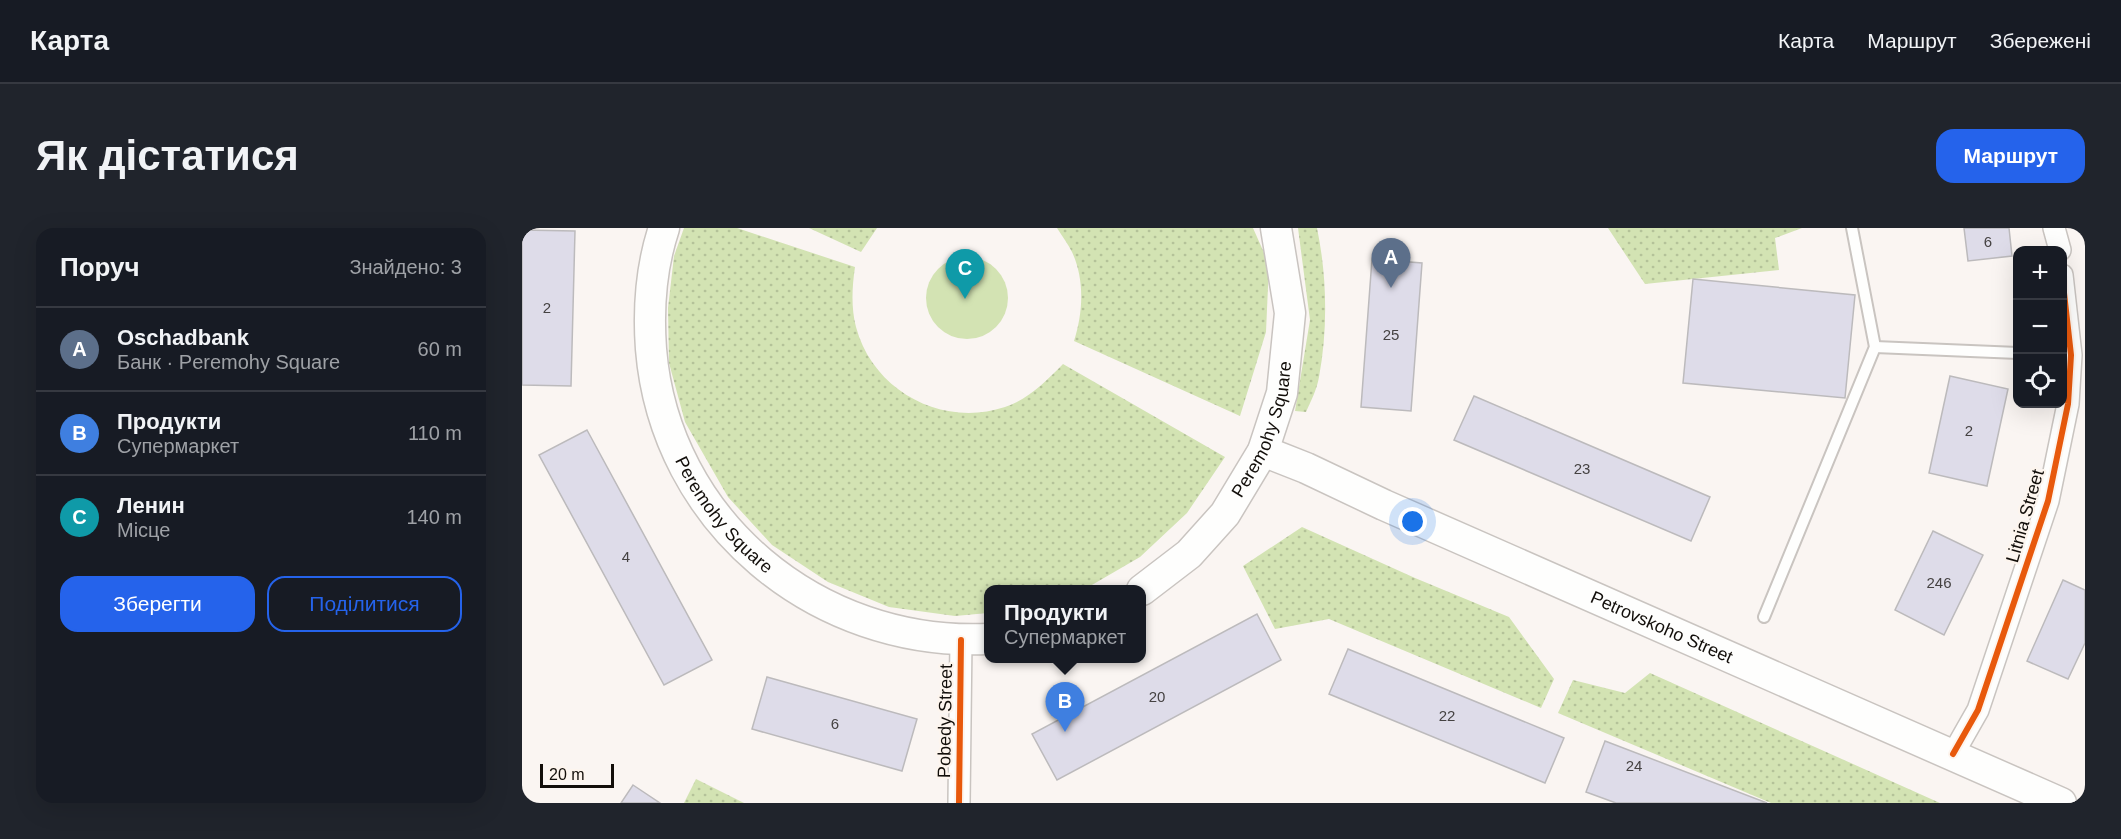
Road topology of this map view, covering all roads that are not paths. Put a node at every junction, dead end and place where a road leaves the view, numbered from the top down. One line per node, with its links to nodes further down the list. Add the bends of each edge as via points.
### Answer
1 (664, 228): 13 (main road, Peremohy Square, via 656,252 649,318 654,376 669,432 695,485 733,537 781,579 837,611 897,632)
2 (1276, 228): 10 (main road, Peremohy Square, via 1290,313 1282,393)
3 (1852, 228): 7 (lane)
4 (2054, 228): 5 (street)
5 (2059, 246)
6 (2066, 300): 9 (street, Litnia Street)
7 (1875, 347): 8 (lane); 12 (lane)
8 (2013, 353)
9 (2073, 355): 14 (street, Litnia Street, via 2068,404 2048,501 1978,710)
10 (1263, 451): 11 (main road, Peremohy Square, via 1225,514 1189,554); 14 (main road, Petrovskoho Street)
11 (1146, 587)
12 (1764, 617)
13 (975, 639): 15 (street, Pobedy Street)
14 (1953, 754): 16 (main road, Petrovskoho Street)
15 (959, 803)
16 (2061, 803)

